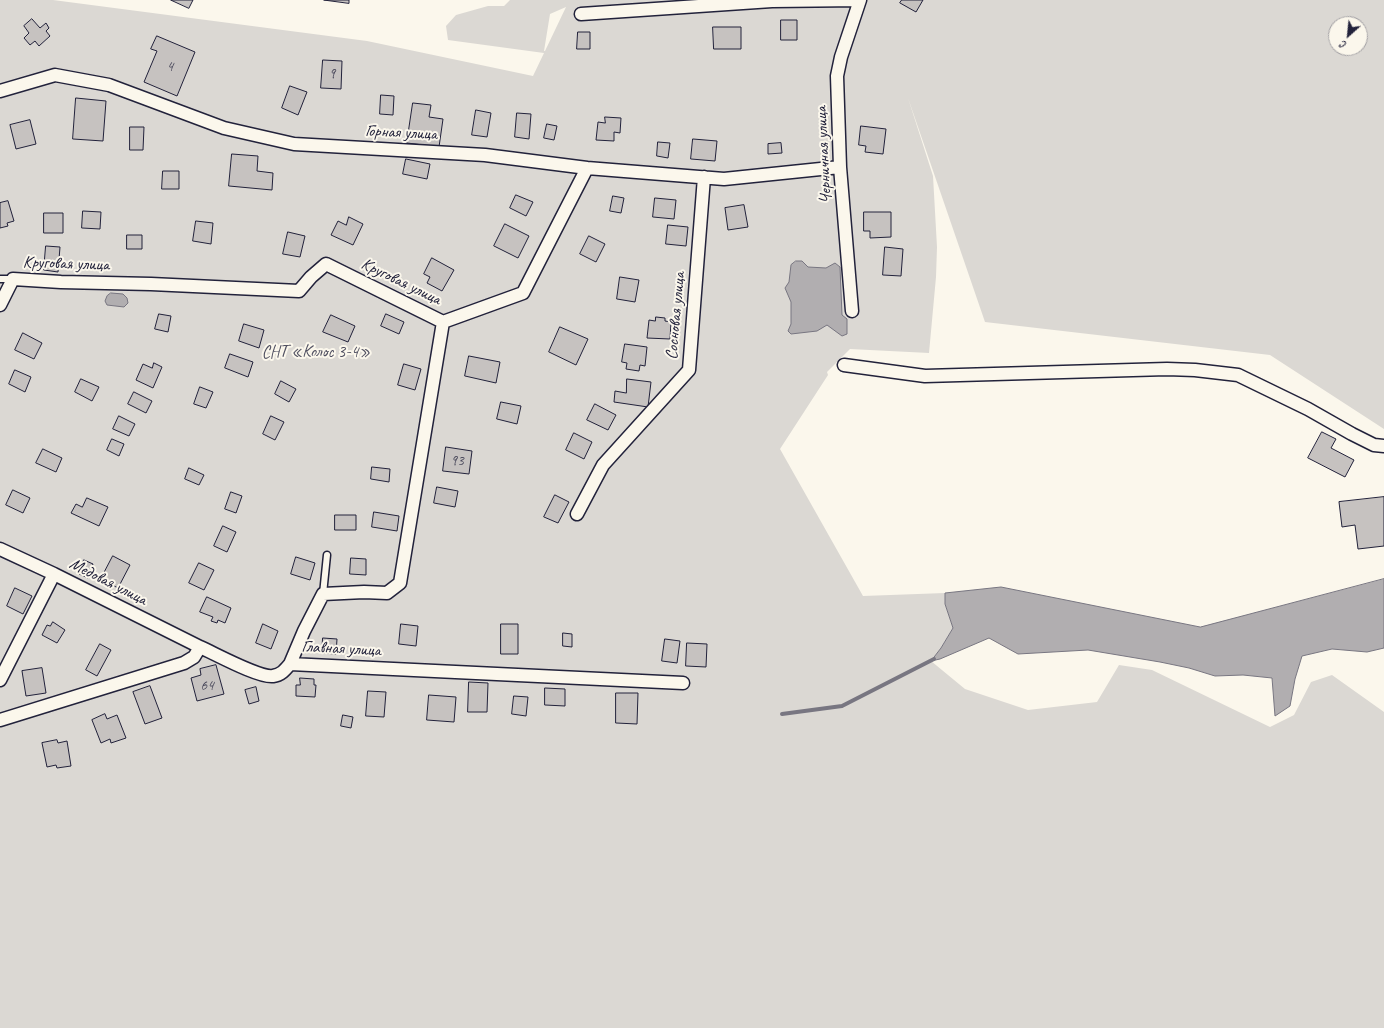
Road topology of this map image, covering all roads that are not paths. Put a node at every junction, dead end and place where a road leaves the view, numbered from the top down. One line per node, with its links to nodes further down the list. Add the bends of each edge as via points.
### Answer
1 (860, 0): 2 (street, via 772,1); 4 (street, Черничная улица, via 836,76)
2 (581, 14)
3 (0, 91): 5 (street, Горная улица, via 55,75 109,84 224,128 294,144 486,155)
4 (840, 166): 6 (street, Горная улица, via 724,179); 10 (street, Черничная улица)
5 (587, 168): 6 (street, Горная улица); 11 (street, via 523,293)
6 (704, 177): 14 (street, Сосновая улица, via 689,370 603,465)
7 (0, 279): 8 (lane)
8 (14, 279): 9 (street, Круговая улица); 11 (street, Круговая улица, via 300,291 326,264)
9 (0, 306)
10 (852, 310)
11 (443, 322): 18 (street, Круговая улица, via 400,583 387,594)
12 (844, 365): 13 (street, via 925,376 1167,369 1238,375 1352,434)
13 (1384, 446)
14 (577, 514)
15 (0, 549): 17 (street, Медовая улица)
16 (327, 555): 18 (lane)
17 (54, 574): 19 (street, Медовая улица); 21 (street)
18 (323, 594): 20 (street)
19 (200, 647): 20 (street, Главная улица, via 258,673 272,676 284,672); 23 (street, via 194,657 184,663)
20 (290, 664): 22 (street, Главная улица)
21 (0, 680)
22 (683, 683)
23 (0, 720)

